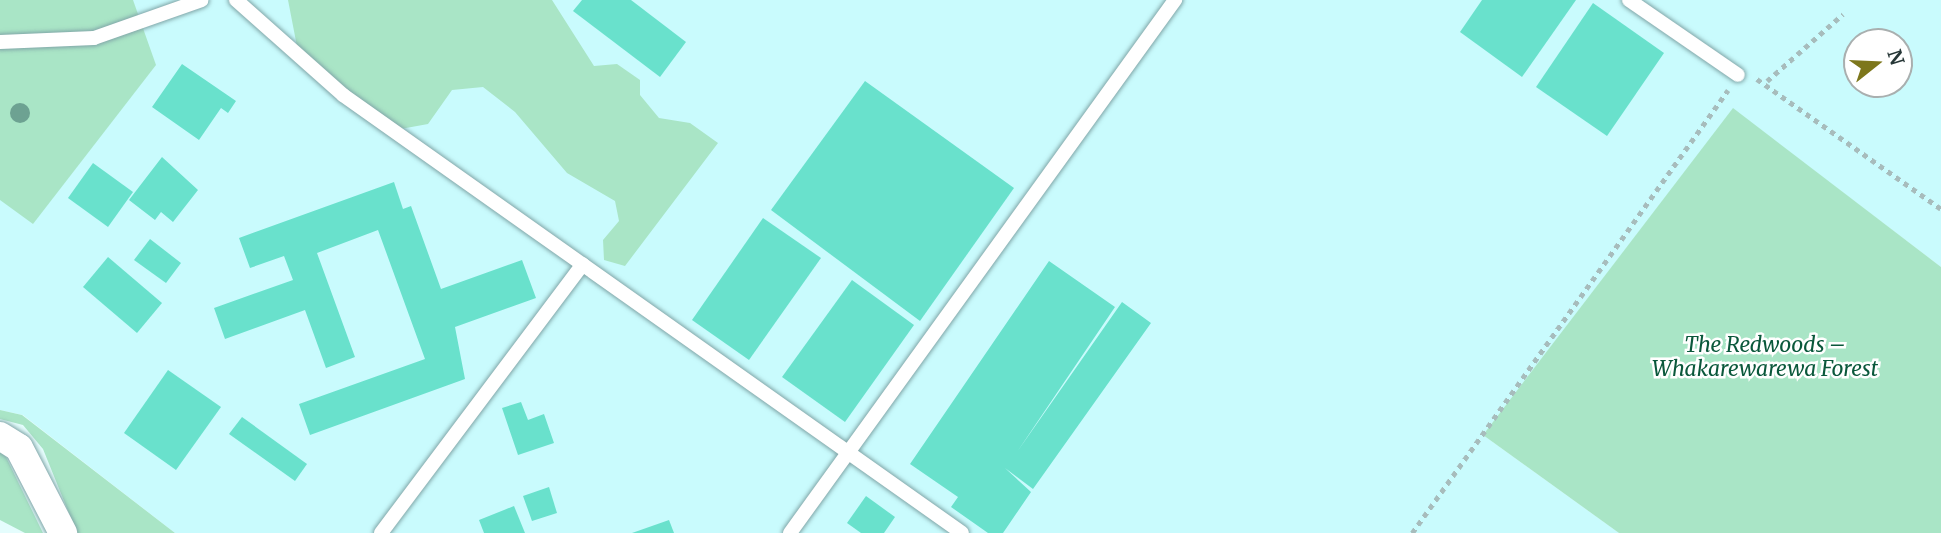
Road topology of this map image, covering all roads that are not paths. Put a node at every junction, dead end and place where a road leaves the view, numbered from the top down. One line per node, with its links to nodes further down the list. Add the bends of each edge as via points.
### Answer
1 (202, 0): 5 (lane, via 94,38)
2 (236, 0): 7 (lane, via 343,95)
3 (1175, 0): 9 (lane)
4 (1629, 0): 6 (lane)
5 (0, 42)
6 (1738, 75)
7 (583, 264): 9 (lane); 11 (lane)
8 (0, 436): 10 (street, via 19,448)
9 (849, 453): 12 (lane); 13 (lane)
10 (63, 533)
11 (381, 533)
12 (790, 533)
13 (962, 533)

